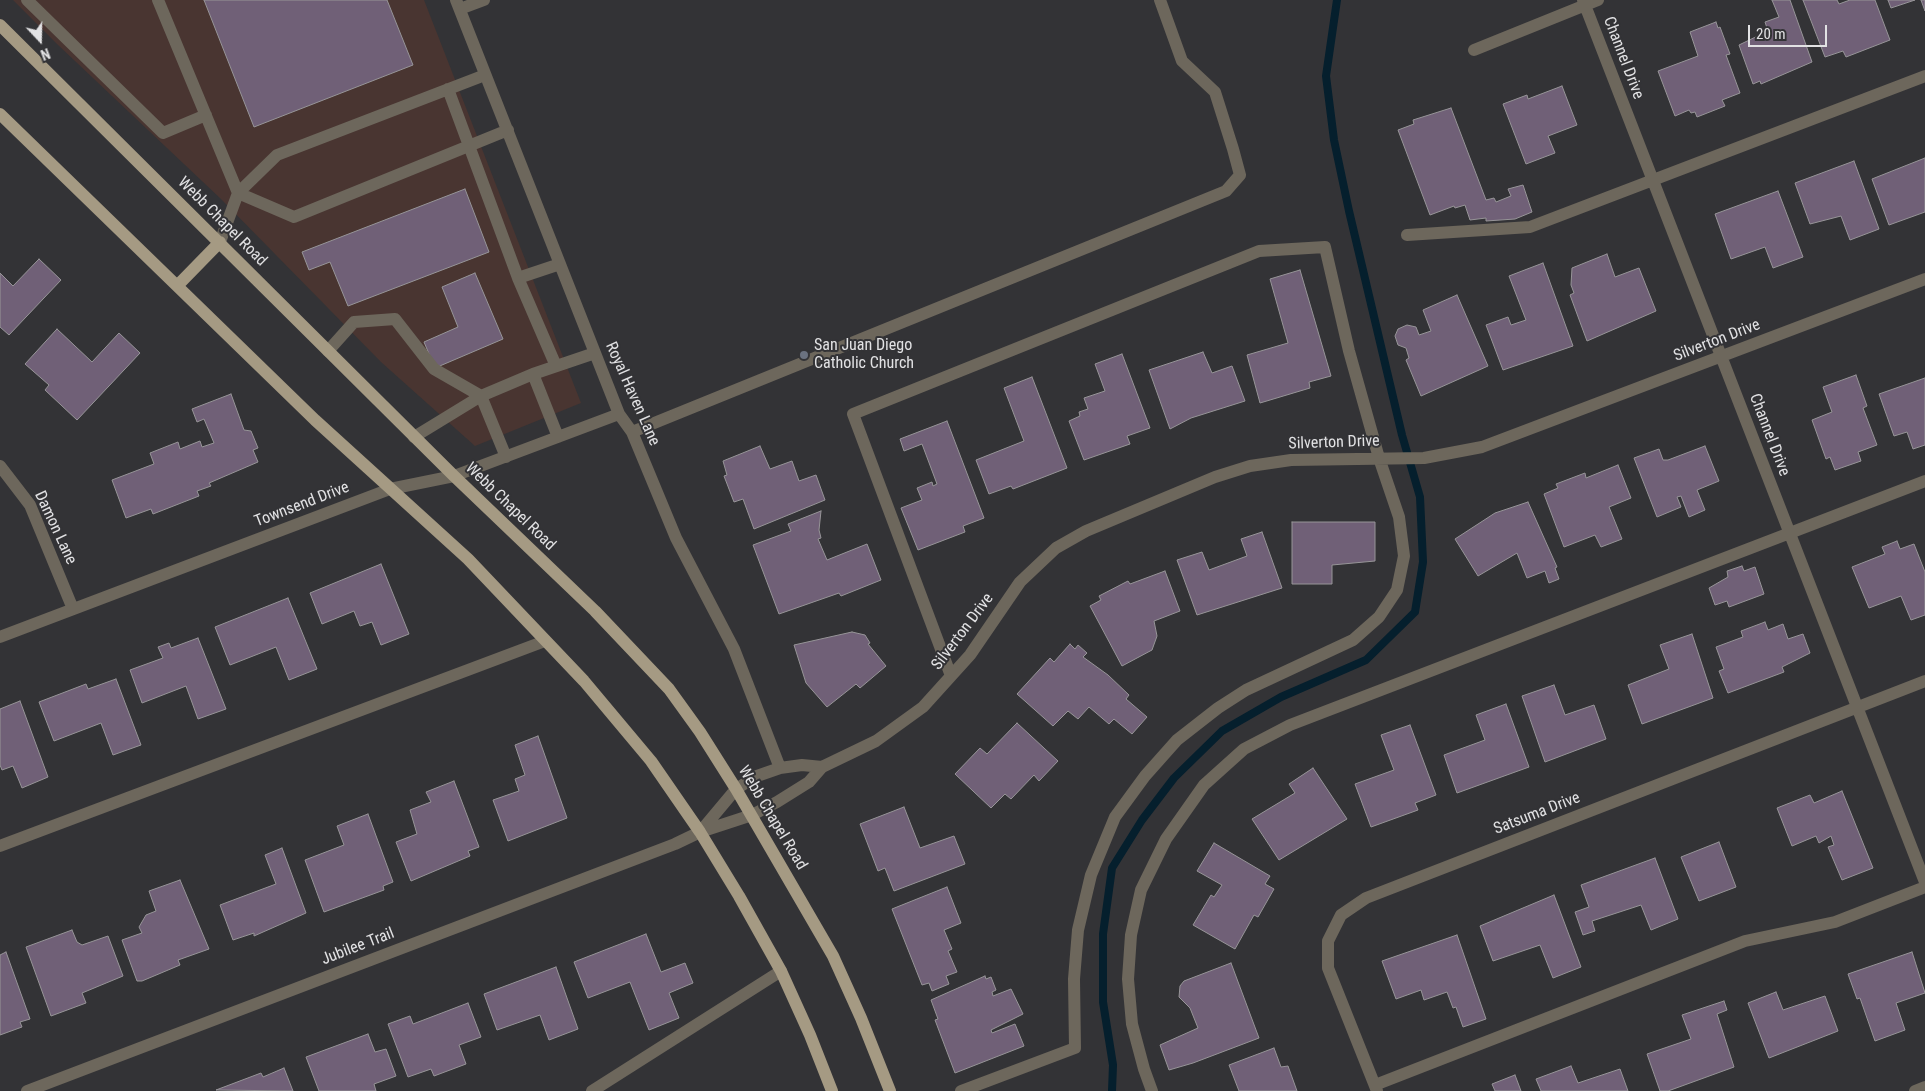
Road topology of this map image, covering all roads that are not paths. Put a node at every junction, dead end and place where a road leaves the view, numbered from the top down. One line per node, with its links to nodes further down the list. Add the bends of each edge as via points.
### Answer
1 (27, 0): 14 (street, via 163,133)
2 (158, 0): 14 (street)
3 (484, 0): 7 (street)
4 (1160, 0): 32 (street, via 1182,61 1215,92 1240,175 1226,191)
5 (1598, 0): 6 (street)
6 (1584, 3): 9 (street); 17 (street, Channel Drive)
7 (458, 5): 10 (street, Royal Haven Lane)
8 (0, 25): 20 (main road, Webb Chapel Road)
9 (1474, 50)
10 (486, 75): 12 (street); 15 (street, Royal Haven Lane)
11 (1925, 76): 17 (street)
12 (448, 89): 16 (street); 18 (street, via 277,155)
13 (0, 114): 24 (main road)
14 (206, 115): 18 (street)
15 (508, 130): 16 (street); 21 (street, Royal Haven Lane)
16 (468, 146): 18 (street, via 294,217); 22 (street)
17 (1653, 180): 19 (street, via 1530,227); 27 (street, Channel Drive)
18 (238, 193): 20 (street)
19 (1407, 235)
20 (220, 242): 24 (main road); 25 (main road, Webb Chapel Road)
21 (560, 264): 22 (street); 26 (street, Royal Haven Lane)
22 (518, 278): 28 (street)
23 (1925, 279): 27 (street, Silverton Drive)
24 (178, 285): 40 (main road)
25 (328, 351): 30 (street, via 354,322 395,319 434,369); 33 (main road, Webb Chapel Road)
26 (595, 353): 28 (street); 31 (street, Royal Haven Lane)
27 (1721, 357): 36 (street, Silverton Drive, via 1482,447 1424,458); 41 (street, Channel Drive)
28 (556, 366): 29 (street)
29 (534, 374): 30 (street); 34 (street)
30 (480, 396): 33 (street); 35 (street)
31 (619, 414): 32 (street, Royal Haven Lane); 34 (street, Townsend Drive)
32 (632, 432): 49 (street, Royal Haven Lane, via 676,538 734,649)
33 (414, 437): 38 (main road, Webb Chapel Road)
34 (558, 437): 35 (street, Townsend Drive)
35 (506, 457): 38 (street, Townsend Drive)
36 (1379, 458): 45 (street, Silverton Drive, via 1291,460 1250,466 1215,477 1086,531 1056,548 1020,582 970,655); 45 (street, via 1349,351 1325,247 1259,251 853,414); 63 (street, via 1399,517 1404,556 1397,590 1379,617 1353,640 1246,690 1218,708 1177,740 1145,776 1116,817 1090,874 1078,930 1074,980 1075,1048)
37 (0, 466): 42 (street, Damon Lane, via 30,505)
38 (454, 476): 40 (street, Townsend Drive); 50 (main road, Webb Chapel Road, via 594,611 669,689)
39 (1925, 481): 41 (street)
40 (390, 489): 42 (street, Townsend Drive); 44 (main road, via 468,560)
41 (1790, 533): 47 (street, Channel Drive); 64 (street, via 1290,725 1244,749 1204,785 1166,840 1141,890 1131,935 1128,979 1132,1024)
42 (74, 609): 43 (street, Townsend Drive)
43 (0, 637)
44 (546, 640): 52 (main road, via 651,761); 53 (street)
45 (951, 676): 48 (street, Silverton Drive, via 923,707 876,741)
46 (1925, 681): 47 (street, Satsuma Drive)
47 (1858, 707): 54 (street, Channel Drive); 58 (street, Satsuma Drive, via 1366,898 1341,915 1328,941 1328,968)
48 (822, 767): 49 (street, Silverton Drive); 51 (street, Silverton Drive, via 809,782)
49 (780, 768): 50 (street, Silverton Drive, via 757,776)
50 (736, 789): 51 (main road, Webb Chapel Road); 52 (street, Silverton Drive)
51 (752, 815): 52 (street, Silverton Drive); 62 (main road, Webb Chapel Road, via 833,956)
52 (700, 832): 56 (main road); 59 (street, Jubilee Trail)
53 (0, 846)
54 (1925, 882)
55 (1925, 887): 58 (street, via 1836,922 1745,940)
56 (781, 971): 60 (street); 61 (main road)
57 (1925, 1087): 65 (street)
58 (1376, 1088)
59 (27, 1091)
60 (592, 1091)
61 (832, 1091)
62 (890, 1091)
63 (961, 1091)
64 (1152, 1091)
65 (1915, 1091)

